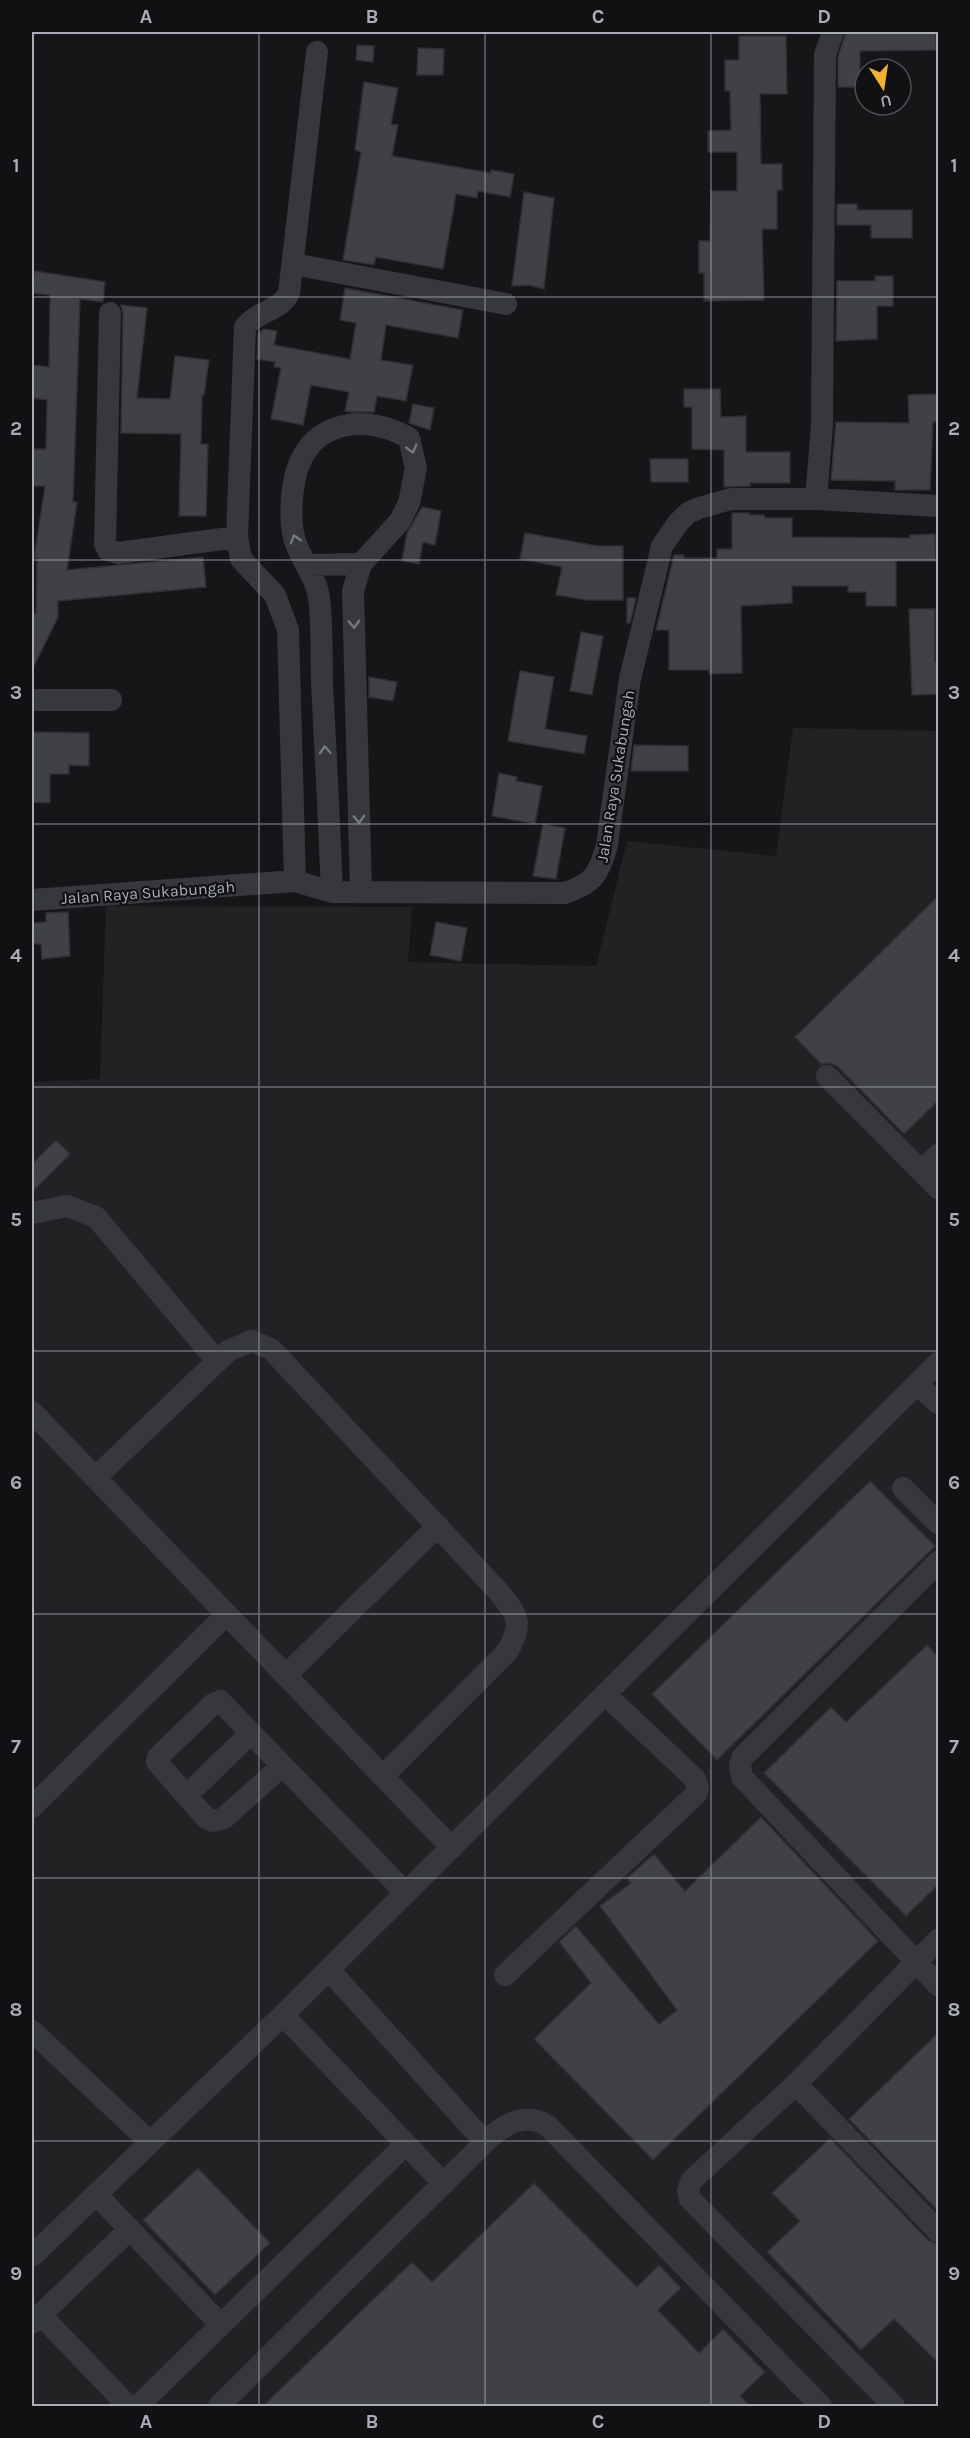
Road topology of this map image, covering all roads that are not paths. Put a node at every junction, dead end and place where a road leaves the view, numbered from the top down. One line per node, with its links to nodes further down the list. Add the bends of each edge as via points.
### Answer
1 (833, 32): 6 (street, via 825,55 822,424)
2 (317, 51): 3 (street)
3 (293, 264): 4 (street); 8 (street, via 285,300 245,327)
4 (506, 304)
5 (110, 313): 8 (street, via 105,544 108,550 118,553)
6 (816, 499): 7 (street, Jalan Raya Sukabungah); 15 (street, Jalan Raya Sukabungah, via 716,501 688,513 662,546 630,679 607,845 600,869 586,886 565,893)
7 (939, 506)
8 (237, 537): 13 (street, via 241,559 275,595 288,630)
9 (361, 564): 10 (street); 10 (street, one-way to 9, via 292,530 297,471 306,449 327,430 364,424 409,438 416,468 409,503 400,521); 15 (street, one-way to 15, via 353,591)
10 (307, 565): 14 (street, one-way to 10, via 318,592)
11 (32, 700): 12 (street)
12 (111, 700)
13 (295, 881): 14 (street, Jalan Raya Sukabungah); 16 (street, Jalan Raya Sukabungah)
14 (332, 892): 15 (street, Jalan Raya Sukabungah)
15 (361, 892)
16 (32, 900)
17 (827, 1076): 19 (street)
18 (939, 1155): 19 (street)
19 (922, 1171): 20 (street)
20 (939, 1188)
21 (32, 1213): 22 (street, via 67,1206 96,1217)
22 (217, 1362): 27 (street); 30 (street, via 240,1344 251,1341 271,1349)
23 (939, 1363): 24 (street)
24 (918, 1385): 25 (street); 34 (street)
25 (939, 1403)
26 (32, 1412): 27 (street)
27 (95, 1478): 32 (street)
28 (903, 1488): 29 (street)
29 (939, 1522)
30 (438, 1527): 33 (street); 37 (street, via 515,1611 519,1626 507,1652)
31 (939, 1562): 43 (street, via 742,1758 740,1765 742,1777)
32 (227, 1614): 33 (street); 39 (street)
33 (286, 1675): 37 (street)
34 (606, 1695): 40 (street); 45 (street, via 695,1779 696,1794)
35 (251, 1733): 36 (street); 38 (street); 38 (street, via 218,1701 158,1757 158,1764)
36 (282, 1766): 38 (street, via 217,1821 206,1818); 41 (street)
37 (383, 1776): 40 (street)
38 (186, 1796)
39 (32, 1807)
40 (452, 1848): 41 (street)
41 (406, 1893): 44 (street)
42 (939, 1940): 43 (street)
43 (916, 1962): 46 (street); 49 (street)
44 (329, 1970): 47 (street); 51 (street)
45 (506, 1975)
46 (939, 1984)
47 (283, 2015): 50 (street); 52 (street)
48 (32, 2031): 50 (street)
49 (796, 2084): 56 (street); 64 (street, via 691,2181 690,2199)
50 (150, 2142): 54 (street)
51 (485, 2142): 53 (street); 63 (street, via 501,2127 518,2120 531,2118 548,2126)
52 (406, 2144): 53 (street); 59 (street)
53 (444, 2184): 62 (street)
54 (96, 2194): 55 (street); 57 (street)
55 (129, 2230): 58 (street); 59 (street)
56 (939, 2230)
57 (32, 2256)
58 (36, 2319): 60 (street)
59 (221, 2325): 61 (street)
60 (128, 2406)
61 (138, 2406)
62 (219, 2406)
63 (821, 2406)
64 (894, 2406)

